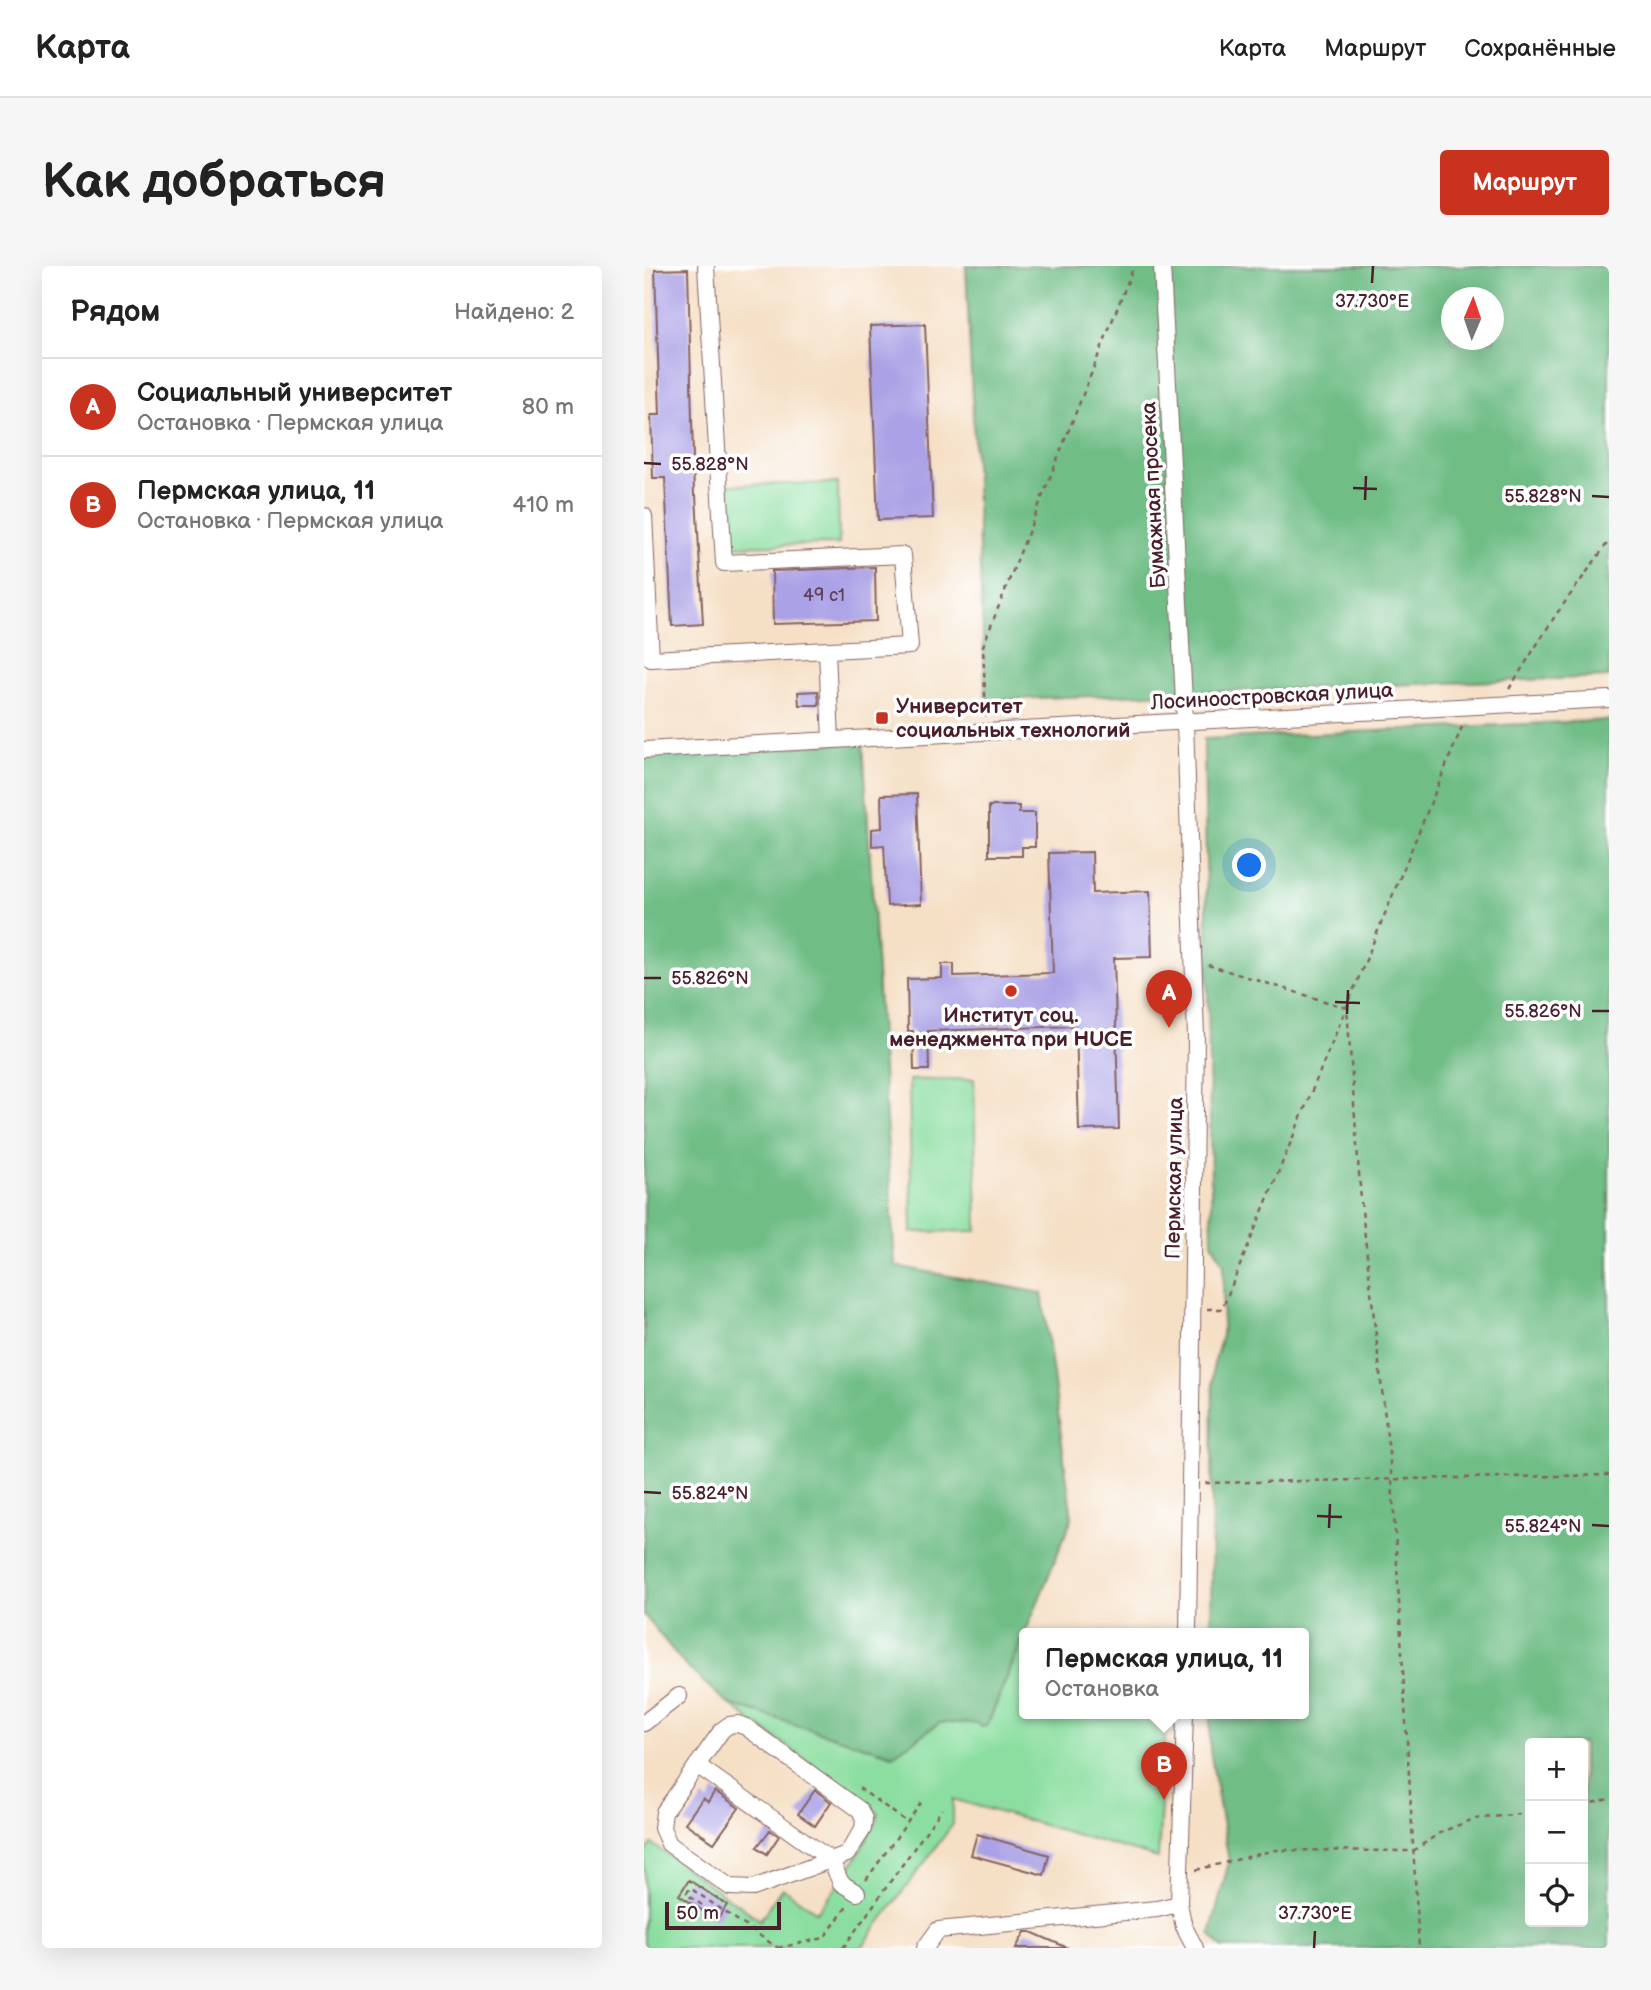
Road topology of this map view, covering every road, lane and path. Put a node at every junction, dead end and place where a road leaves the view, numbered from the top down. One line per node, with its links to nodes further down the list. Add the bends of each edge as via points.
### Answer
1 (706, 266): 6 (street, via 723,563 903,555 910,646)
2 (1134, 266): 11 (path, via 983,646)
3 (1162, 266): 9 (street, Бумажная просека)
4 (644, 516): 6 (street, via 652,659)
5 (1609, 541): 8 (path)
6 (827, 651): 12 (street)
7 (1609, 699): 8 (street, Лосиноостровская улица)
8 (1499, 705): 9 (street, Лосиноостровская улица)
9 (1185, 722): 11 (street, Лосиноостровская улица); 14 (street, Пермская улица)
10 (1462, 727): 15 (path)
11 (986, 731): 12 (street, Лосиноостровская улица)
12 (831, 740): 13 (street, Лосиноостровская улица)
13 (644, 750)
14 (1194, 961): 15 (path); 16 (street, Пермская улица)
15 (1346, 1008): 16 (path, via 1222,1310); 18 (path, via 1361,1201)
16 (1194, 1308): 19 (street, Пермская улица)
17 (1609, 1475): 18 (path)
18 (1392, 1480): 19 (path); 29 (path)
19 (1191, 1482): 20 (street, Пермская улица)
20 (1188, 1628)
21 (680, 1696): 23 (street)
22 (1185, 1719): 31 (street)
23 (644, 1723)
24 (697, 1765): 30 (street); 30 (street, via 664,1812 663,1834 669,1844 730,1888 753,1888); 30 (street, via 722,1730 742,1725 857,1806 864,1825 861,1834 847,1854)
25 (1609, 1799): 26 (path)
26 (1588, 1804)
27 (942, 1809): 36 (path)
28 (1525, 1814): 29 (path, via 1475,1819 1441,1832)
29 (1413, 1851): 31 (path, via 1275,1850); 39 (path)
30 (831, 1860): 32 (street, via 841,1883)
31 (1180, 1877): 34 (street)
32 (857, 1893)
33 (702, 1905): 35 (path, via 687,1894 690,1888)
34 (1180, 1905): 37 (street, via 938,1930); 38 (street)
35 (778, 1948)
36 (843, 1948)
37 (925, 1948)
38 (1195, 1948)
39 (1419, 1948)

